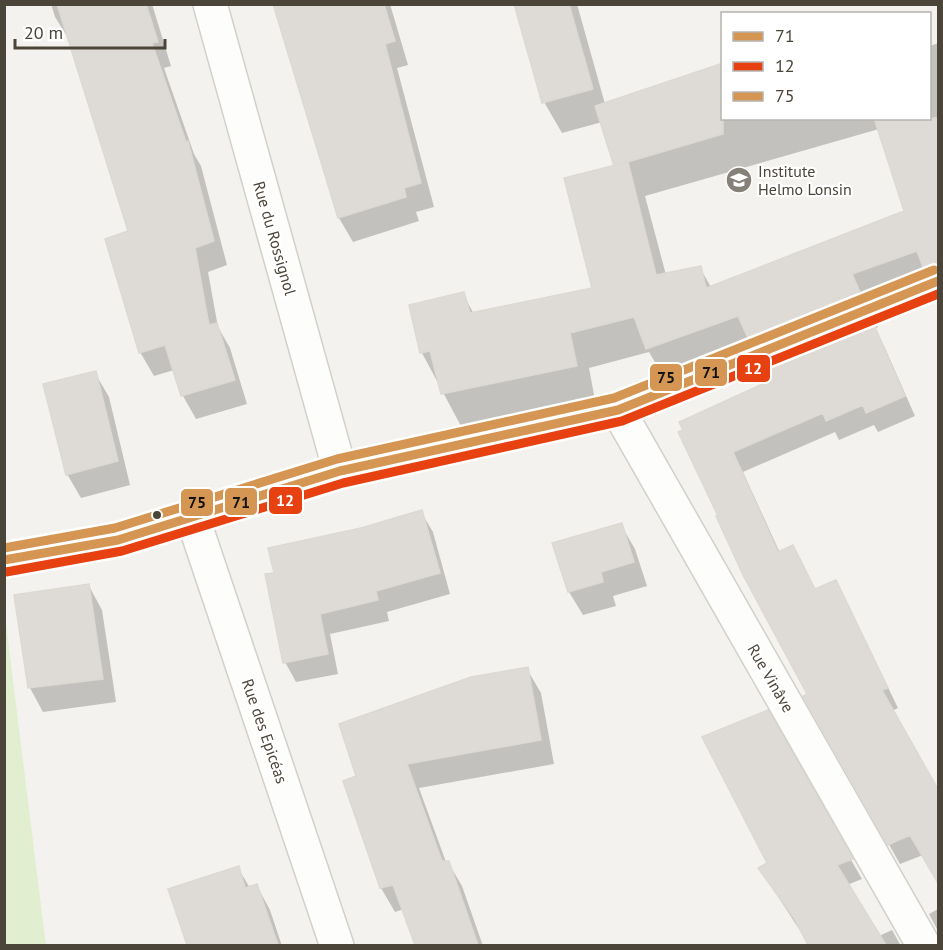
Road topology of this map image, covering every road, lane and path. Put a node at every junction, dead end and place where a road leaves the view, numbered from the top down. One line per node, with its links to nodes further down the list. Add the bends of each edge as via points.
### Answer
1 (210, 4): 4 (street, Rue du Rossignol)
2 (939, 281): 3 (street)
3 (618, 410): 4 (street); 8 (street, Rue Vinâve)
4 (340, 471): 5 (street)
5 (192, 516): 6 (street, via 118,540); 7 (street, Rue des Epicéas)
6 (4, 560)
7 (337, 945)
8 (924, 945)

